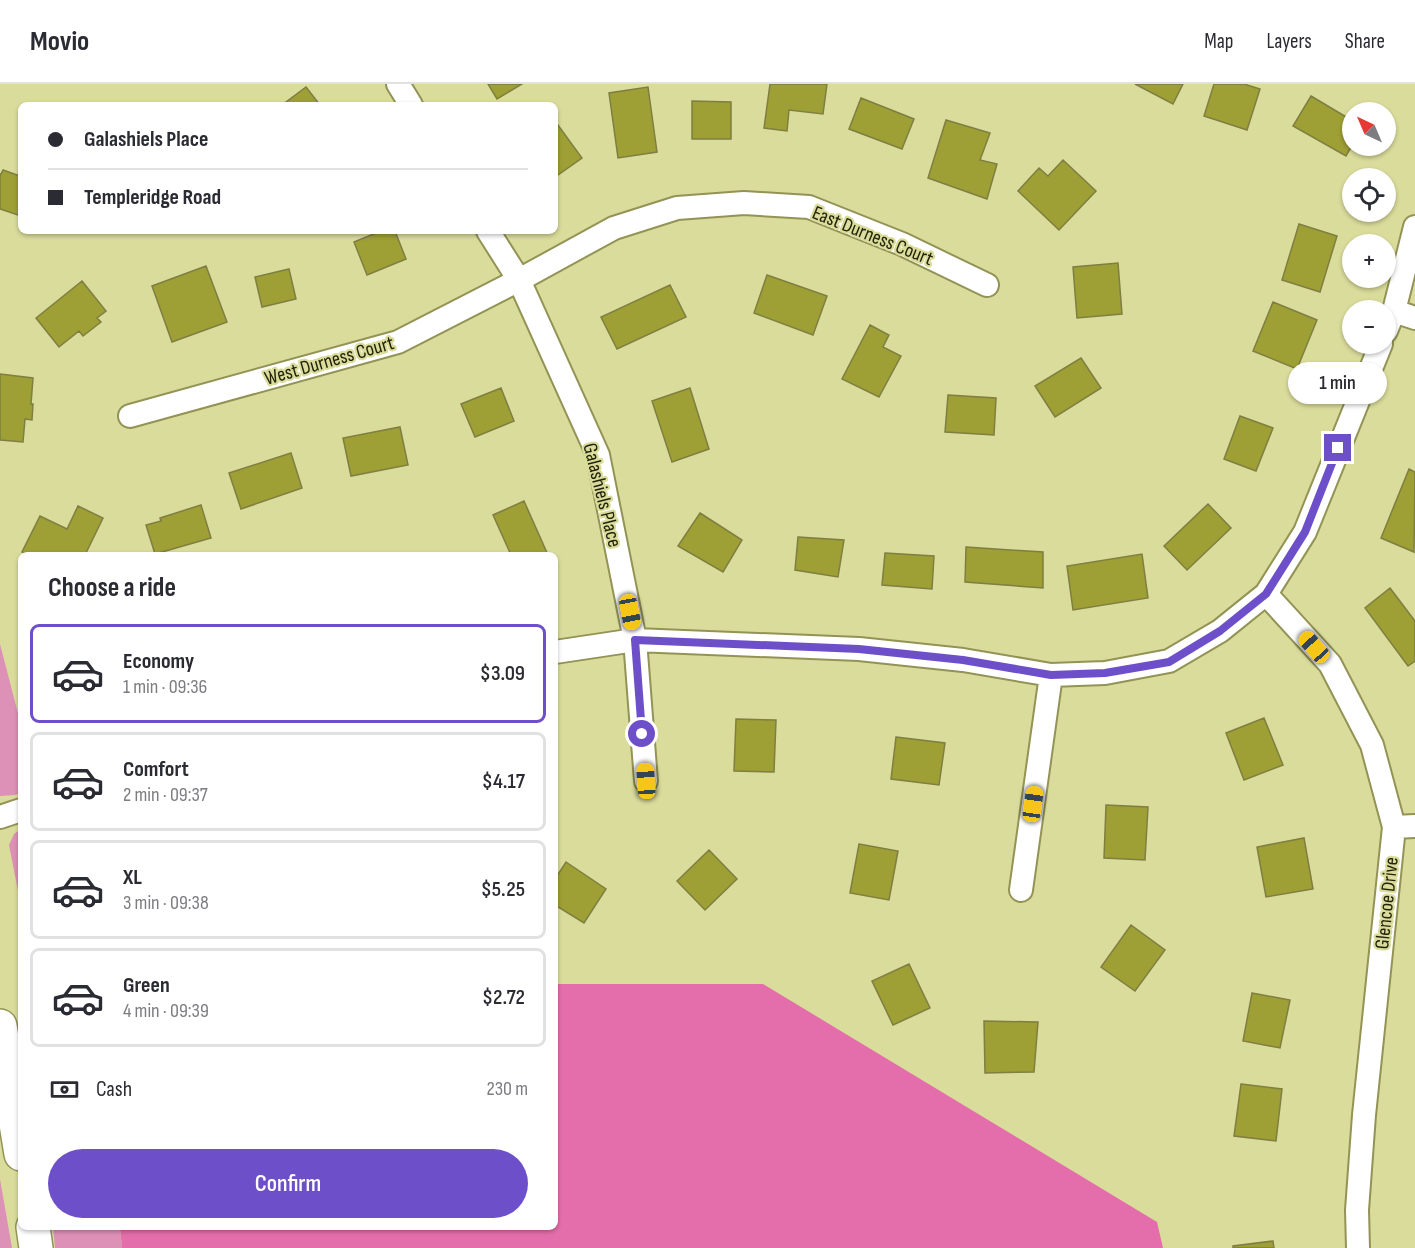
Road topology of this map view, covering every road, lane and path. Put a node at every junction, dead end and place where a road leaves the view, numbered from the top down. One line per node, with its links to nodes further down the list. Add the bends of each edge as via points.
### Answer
1 (398, 84): 2 (street)
2 (409, 102)
3 (1415, 227): 7 (street)
4 (490, 234): 5 (street, Galashiels Place)
5 (519, 280): 6 (street, East Durness Court, via 614,228 677,208 744,203 809,207 902,244); 9 (street, West Durness Court, via 398,342); 11 (street, Galashiels Place, via 598,455)
6 (987, 285)
7 (1398, 320)
8 (1377, 354): 10 (street, via 1305,532)
9 (130, 416)
10 (1266, 594): 13 (street, via 1220,631 1169,662 1105,673); 17 (street, Glencoe Drive, via 1330,664 1372,746)
11 (635, 640): 12 (street); 13 (street, via 859,649 963,660); 14 (street, Galashiels Place)
12 (558, 652)
13 (1051, 675): 18 (street)
14 (646, 781)
15 (18, 811): 16 (street)
16 (0, 817)
17 (1404, 827): 23 (street, Glencoe Drive, via 1364,1115)
18 (1022, 890)
19 (0, 1026): 20 (highway)
20 (18, 1136)
21 (33, 1230): 22 (highway)
22 (36, 1248)
23 (1358, 1248)

